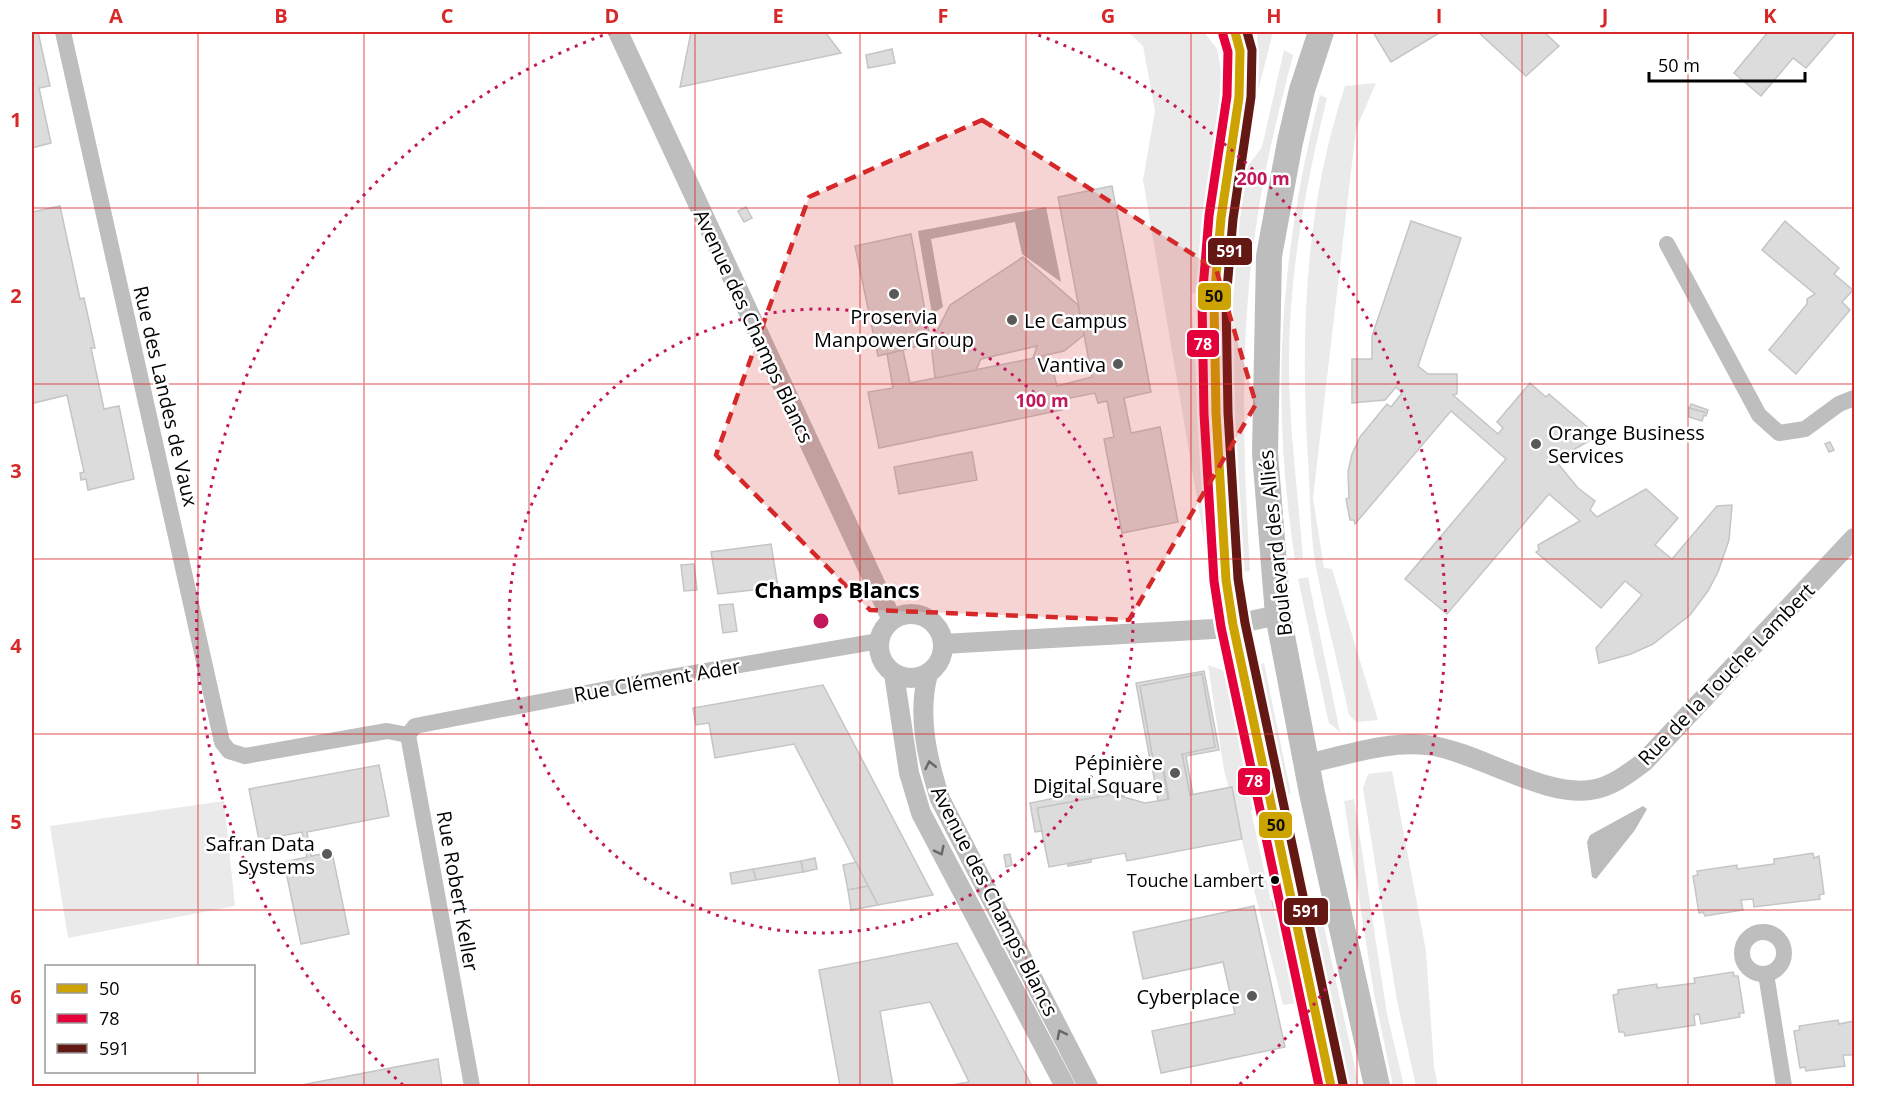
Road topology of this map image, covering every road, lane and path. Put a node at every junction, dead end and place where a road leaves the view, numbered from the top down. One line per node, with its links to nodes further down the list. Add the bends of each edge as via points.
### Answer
1 (63, 32): 13 (street, Rue des Landes de Vaux, via 222,742 230,752 245,756 387,731)
2 (618, 32): 8 (street, Avenue des Champs Blancs)
3 (1321, 32): 7 (main road, Boulevard des Alliés, via 1285,163 1269,256 1264,411)
4 (1667, 244): 5 (street, via 1759,415 1779,433 1805,429)
5 (1854, 398)
6 (1854, 538): 14 (street, Rue de la Touche Lambert, via 1644,762 1598,789 1562,791 1482,759 1432,746 1397,746)
7 (1278, 615): 10 (street, via 1214,629); 14 (main road, Boulevard des Alliés)
8 (892, 620): 9 (street); 10 (street, via 909,614 923,616 939,630)
9 (879, 641): 11 (street, via 882,660); 13 (street, Rue Clément Ader, via 434,721 415,726)
10 (944, 644): 12 (street, via 938,664)
11 (894, 674): 12 (street, via 908,678); 17 (street, Avenue des Champs Blancs, one-way to 17, via 909,773 921,813)
12 (928, 674): 18 (street, Avenue des Champs Blancs, one-way to 12, via 940,799 929,763 922,707)
13 (408, 735): 16 (street, Rue Robert Keller)
14 (1307, 764): 19 (main road, Boulevard des Alliés)
15 (1766, 974): 20 (street)
16 (472, 1086)
17 (1065, 1086)
18 (1088, 1086)
19 (1377, 1086)
20 (1784, 1086)

